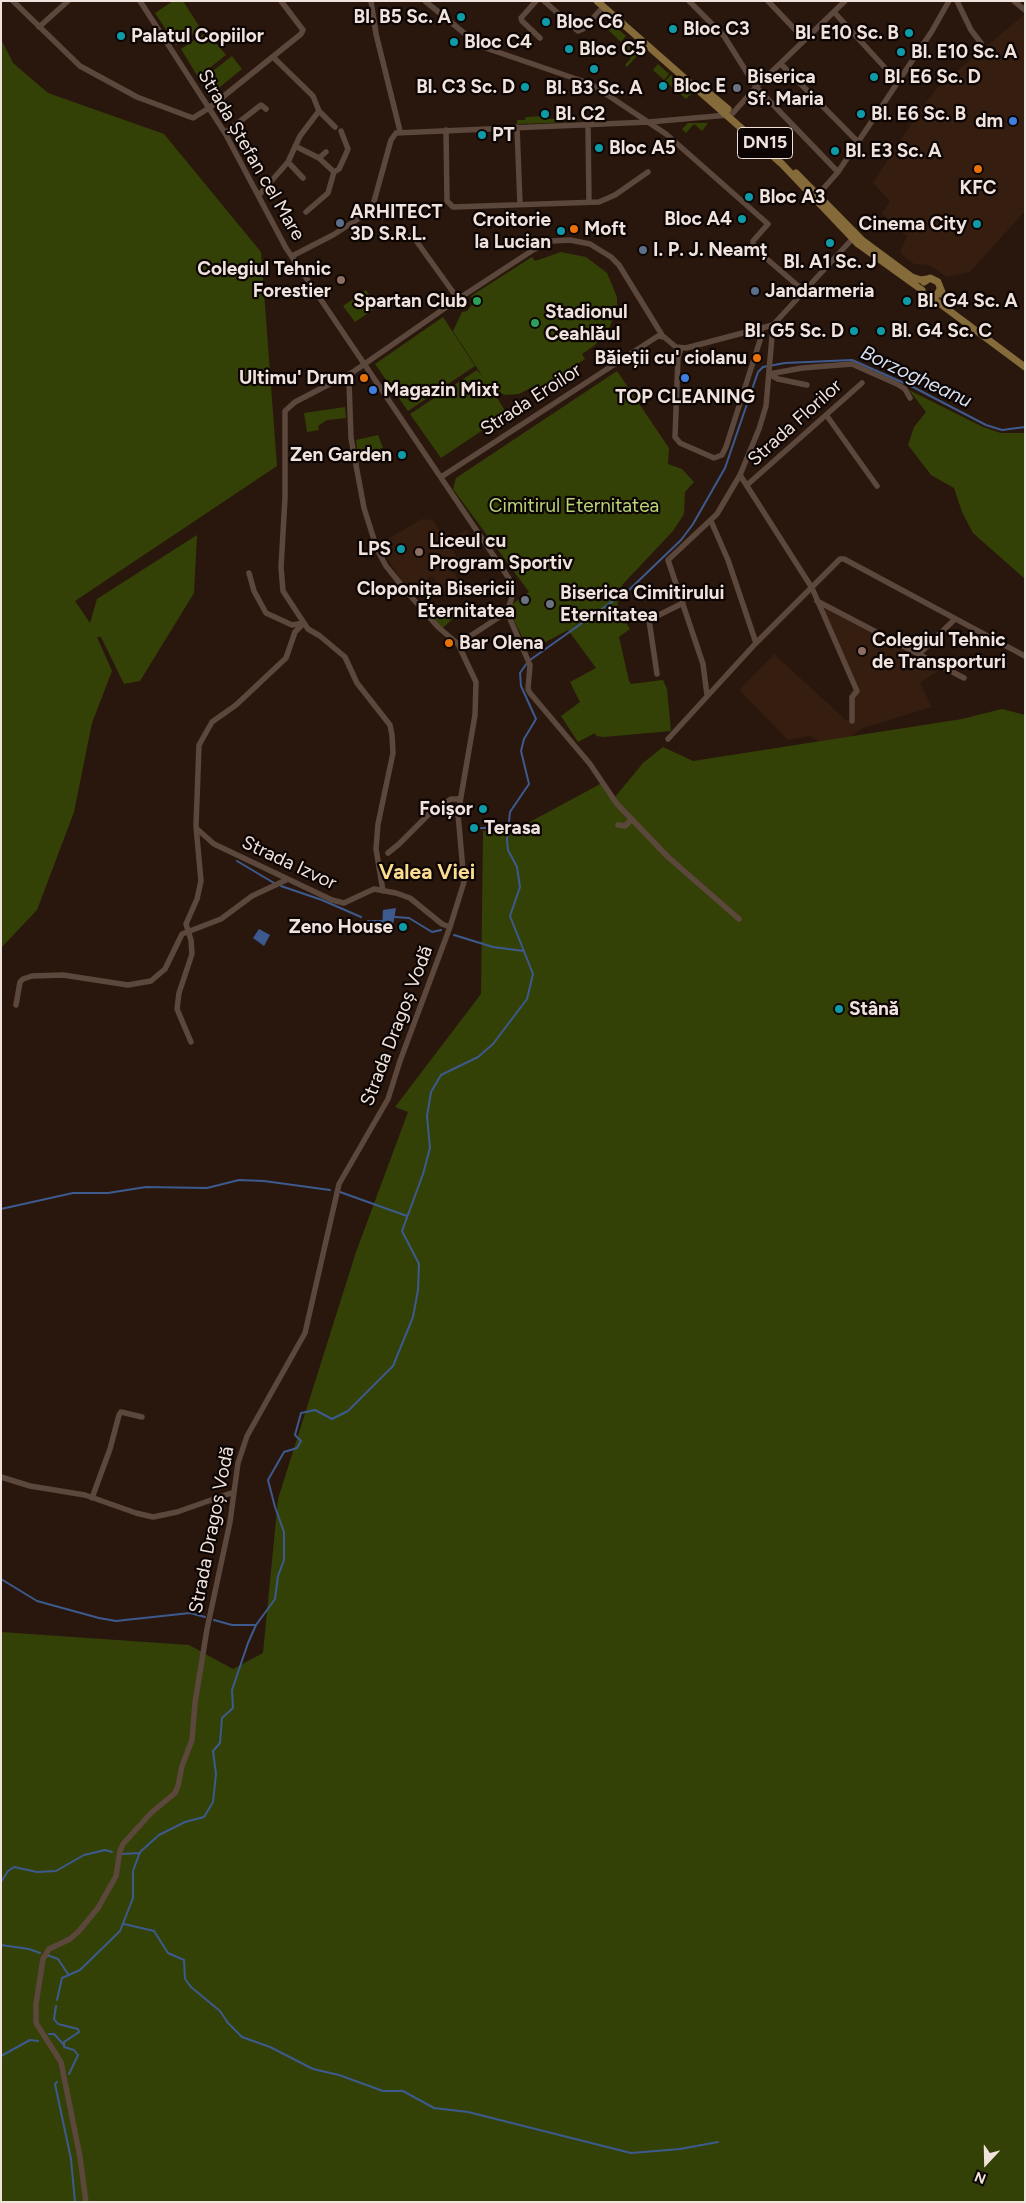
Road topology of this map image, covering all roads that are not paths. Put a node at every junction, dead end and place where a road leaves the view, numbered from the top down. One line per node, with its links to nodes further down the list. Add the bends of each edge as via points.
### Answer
1 (13, 1): 19 (street)
2 (68, 1): 19 (street)
3 (140, 1): 27 (street, Strada Ștefan cel Mare)
4 (282, 1): 23 (street, via 303,30)
5 (371, 1): 37 (street)
6 (425, 1): 31 (street, via 480,46 585,81)
7 (536, 1): 20 (street, via 521,18)
8 (544, 1): 16 (street, via 578,31 583,30)
9 (597, 1): 16 (main road, DN15)
10 (689, 1): 26 (street, via 724,36)
11 (768, 1): 21 (street)
12 (845, 1): 18 (street)
13 (949, 1): 25 (street)
14 (957, 1): 22 (street)
15 (1014, 1): 17 (street)
16 (603, 4): 30 (main road, DN15)
17 (1025, 10)
18 (834, 12): 21 (street); 25 (street)
19 (39, 27): 27 (street, via 80,66 137,97 192,118)
20 (540, 38)
21 (805, 40): 24 (street)
22 (981, 43)
23 (274, 57): 27 (street); 29 (street, via 313,96)
24 (780, 64): 26 (street); 39 (street)
25 (898, 82): 39 (street)
26 (756, 87): 30 (street); 46 (street)
27 (209, 108): 38 (street, Strada Ștefan cel Mare)
28 (266, 109): 38 (street, via 261,105)
29 (319, 111): 33 (street); 40 (street)
30 (730, 114): 31 (street); 48 (main road, DN15); 54 (main road, DN15)
31 (649, 122): 32 (street); 59 (street, via 768,224 753,241 753,247)
32 (588, 124): 34 (street); 50 (street)
33 (335, 127)
34 (517, 127): 35 (street); 51 (street)
35 (446, 130): 37 (street); 51 (street, via 448,204 453,207)
36 (342, 131): 44 (street, via 348,151)
37 (400, 131): 55 (street, via 391,140 369,212)
38 (225, 133): 49 (street, Strada Ștefan cel Mare)
39 (858, 142): 46 (street)
40 (296, 146): 42 (street); 43 (street)
41 (326, 152): 42 (street)
42 (319, 158): 44 (street)
43 (288, 162): 47 (street); 49 (street)
44 (334, 172): 52 (street, via 328,193)
45 (648, 172): 50 (street, via 615,195 599,202)
46 (838, 172): 48 (street, via 823,189)
47 (303, 178)
48 (815, 192): 54 (main road, DN15)
49 (259, 196): 55 (street, Strada Ștefan cel Mare)
50 (589, 201): 51 (street)
51 (520, 204)
52 (306, 212)
53 (412, 235): 61 (street)
54 (854, 236): 56 (main road, DN15, via 912,277); 58 (main road, DN15); 59 (street)
55 (292, 256): 67 (street, Strada Ștefan cel Mare)
56 (927, 279): 57 (main road, DN15, via 936,280); 58 (main road)
57 (940, 289): 60 (main road, via 937,295); 62 (main road, DN15)
58 (922, 290): 60 (main road, DN15)
59 (804, 291): 63 (street)
60 (930, 297): 62 (main road, DN15)
61 (458, 298): 65 (street, via 545,243 579,241 602,250 619,265); 67 (street)
62 (949, 310): 68 (main road, DN15)
63 (773, 325): 64 (street); 70 (street, Strada Florilor)
64 (761, 330): 66 (street); 66 (street, via 726,447 714,458 680,443 675,437)
65 (662, 335): 66 (street, via 672,345); 76 (street, Strada Eroilor)
66 (681, 348)
67 (364, 364): 69 (street); 76 (street, Strada Ștefan cel Mare)
68 (1025, 366)
69 (353, 372): 86 (street, via 295,402 285,411 281,579 283,591); 88 (street, Strada Dragoș Vodă, via 349,381 351,438 364,508 377,549 386,566 413,599 438,628)
70 (769, 372): 72 (street, Strada Florilor, via 778,379); 73 (street, Strada Florilor, via 852,364 897,384); 75 (street, Strada Florilor, via 763,418)
71 (862, 383): 74 (street, Strada Florilor)
72 (807, 385)
73 (910, 398)
74 (827, 416): 77 (street, Strada Florilor); 78 (street)
75 (740, 475): 77 (street); 79 (street, Strada Florilor)
76 (441, 477): 84 (street, Strada Ștefan cel Mare, via 513,586)
77 (747, 486): 81 (street)
78 (877, 486)
79 (711, 521): 83 (street, Strada Florilor, via 668,560); 87 (street)
80 (249, 572): 86 (street, via 254,591 266,613 292,625)
81 (812, 588): 82 (street); 85 (street, via 840,559 844,559); 87 (street)
82 (817, 601): 89 (street); 94 (street, via 857,691 852,697)
83 (683, 603): 91 (street, via 648,620); 93 (street, via 703,664)
84 (507, 612): 88 (street); 97 (street, via 530,664 530,693 581,752 617,804)
85 (955, 619): 89 (street); 90 (street)
86 (304, 623): 99 (street, via 295,632 286,658 236,705 212,722 202,736 197,762); 102 (street, via 345,657 357,683 390,725 393,753 376,849)
87 (756, 643): 93 (street)
88 (458, 644): 96 (street, Strada Dragoș Vodă, via 472,669 477,690)
89 (920, 653): 92 (street)
90 (1025, 656)
91 (656, 674)
92 (964, 678)
93 (707, 695): 95 (street)
94 (852, 721)
95 (668, 739)
96 (460, 799): 100 (street, via 451,800 431,812); 104 (street, Strada Dragoș Vodă, via 458,814 464,882)
97 (632, 819): 98 (street, via 625,826); 103 (street, via 691,878)
98 (618, 825)
99 (197, 829): 101 (street, Strada Izvor, via 214,844); 105 (street, via 201,881 198,899 186,924)
100 (388, 852)
101 (286, 880): 102 (street, Strada Izvor, via 338,902 348,902 374,889); 105 (street, via 252,896 221,919)
102 (383, 891): 104 (street, Strada Izvor, via 410,898)
103 (739, 919)
104 (450, 927): 110 (street, Strada Dragoș Vodă, via 388,1099 339,1184 305,1333 247,1436 238,1463)
105 (188, 931): 106 (street, via 182,934 165,969 151,981 128,985 63,975 32,976 20,982); 107 (street, via 192,954 177,1009)
106 (16, 1005)
107 (191, 1042)
108 (142, 1417): 111 (street, via 121,1412 118,1415 110,1449)
109 (1, 1477): 111 (street)
110 (234, 1492): 111 (street, via 178,1512 153,1517); 112 (street, Strada Dragoș Vodă, via 194,1703 194,1730 178,1786 123,1844 116,1876 98,1908 70,1939 46,1952 43,1959 36,2023 61,2062)
111 (92, 1498)
112 (86, 2202)

